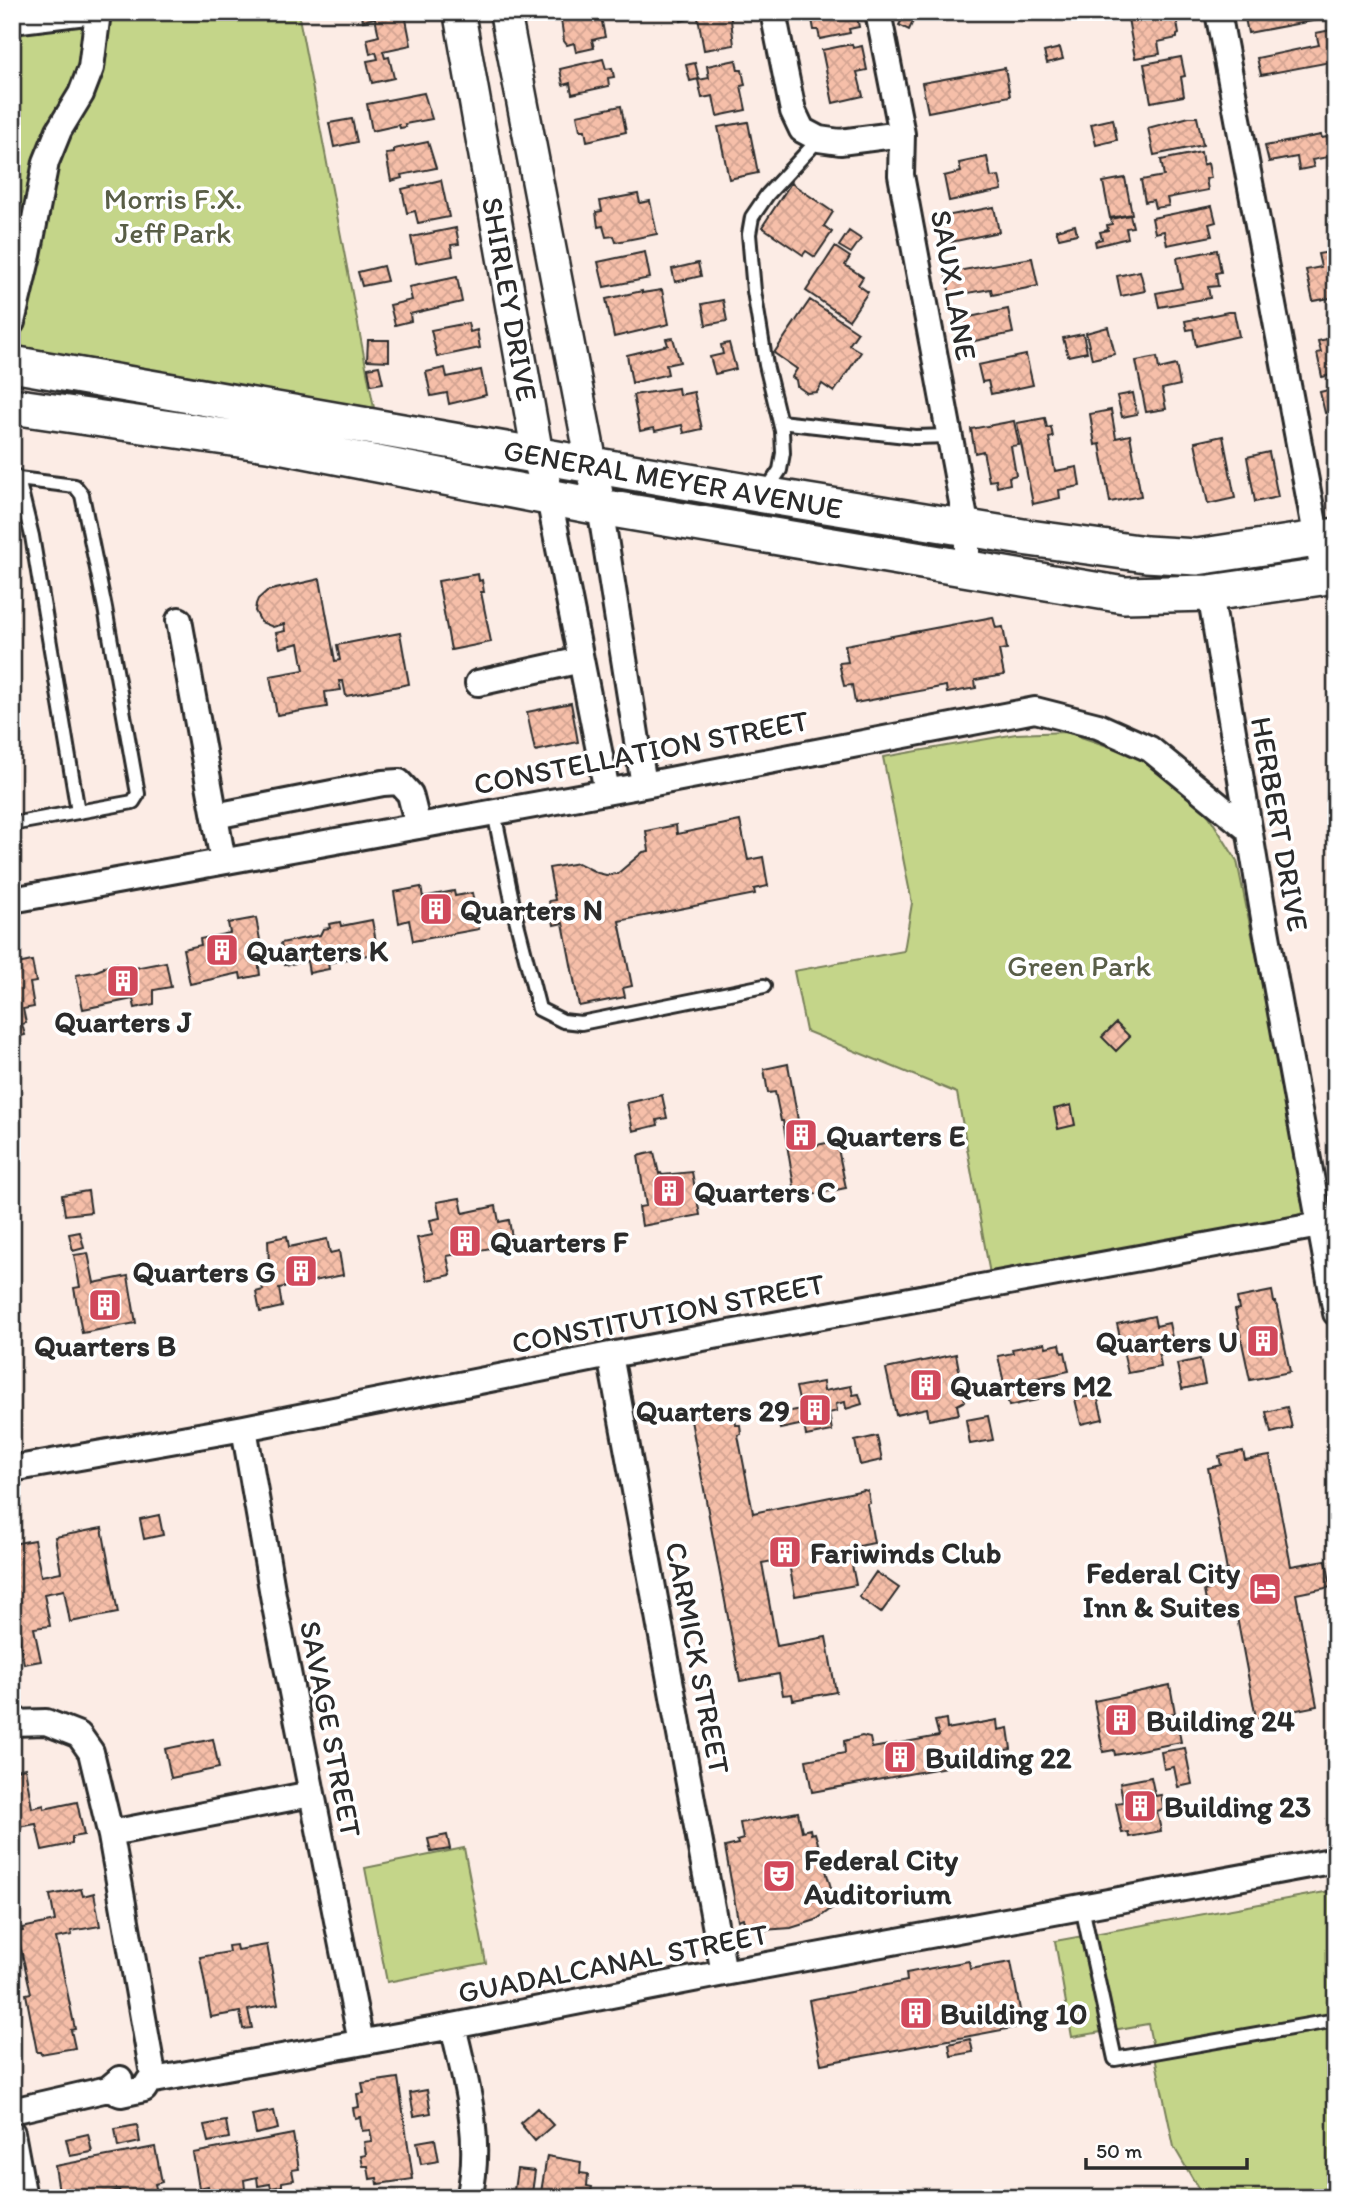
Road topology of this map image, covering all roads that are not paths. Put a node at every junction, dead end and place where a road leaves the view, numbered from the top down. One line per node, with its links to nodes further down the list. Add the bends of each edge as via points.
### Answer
1 (86, 12): 8 (street)
2 (98, 12): 11 (street, via 91,68 46,162)
3 (460, 12): 16 (street, SHIRLEY DRIVE)
4 (505, 12): 17 (street, SHIRLEY DRIVE)
5 (773, 12): 10 (street, via 793,111 802,130)
6 (878, 12): 9 (street, SAUX LANE)
7 (1219, 12): 23 (street)
8 (12, 21)
9 (902, 134): 10 (street, via 841,142); 15 (street, SAUX LANE, via 901,175)
10 (819, 139): 14 (lane, via 767,195 752,217 749,234 766,365)
11 (12, 322)
12 (12, 364): 16 (main road, GENERAL MEYER AVENUE)
13 (12, 406): 20 (main road, GENERAL MEYER AVENUE, via 274,444)
14 (780, 422): 15 (lane, via 915,437); 19 (lane, via 780,470)
15 (949, 436): 22 (street, SAUX LANE)
16 (538, 457): 17 (main road, GENERAL MEYER AVENUE); 20 (street, SHIRLEY DRIVE)
17 (592, 466): 19 (main road, GENERAL MEYER AVENUE); 21 (street, SHIRLEY DRIVE)
18 (15, 476): 33 (lane, via 32,536); 33 (lane, via 75,486 82,495 105,608 138,793 132,802)
19 (764, 495): 22 (main road, GENERAL MEYER AVENUE)
20 (549, 498): 21 (main road, GENERAL MEYER AVENUE); 28 (street, SHIRLEY DRIVE)
21 (600, 507): 24 (main road, GENERAL MEYER AVENUE); 30 (street, SHIRLEY DRIVE)
22 (967, 529): 23 (main road, GENERAL MEYER AVENUE, via 1197,557); 24 (street, SAUX LANE)
23 (1326, 538): 25 (street)
24 (967, 570): 26 (main road, GENERAL MEYER AVENUE, via 1124,595)
25 (1330, 576): 26 (main road, GENERAL MEYER AVENUE)
26 (1210, 593): 37 (street, HERBERT DRIVE)
27 (179, 620): 34 (street)
28 (582, 660): 29 (street); 31 (street, SHIRLEY DRIVE)
29 (478, 682)
30 (644, 785): 31 (street, CONSTELLATION STREET); 37 (street, CONSTELLATION STREET, via 1035,710 1098,726 1150,749)
31 (607, 791): 32 (street, CONSTELLATION STREET)
32 (494, 811): 36 (street, CONSTELLATION STREET); 40 (lane, via 539,1009 563,1021 581,1023)
33 (78, 812): 35 (lane)
34 (215, 816): 36 (street, via 399,782 410,794); 38 (street)
35 (12, 824)
36 (418, 826): 38 (street, CONSTELLATION STREET)
37 (1249, 830): 41 (street, HERBERT DRIVE)
38 (223, 861): 39 (street, CONSTELLATION STREET)
39 (12, 900)
40 (764, 986)
41 (1328, 1223): 42 (street, HERBERT DRIVE); 43 (street, CONSTITUTION STREET)
42 (1336, 1313)
43 (610, 1355): 44 (street, CONSTITUTION STREET); 51 (street, CARMICK STREET)
44 (244, 1428): 45 (street, CONSTITUTION STREET); 47 (street, SAVAGE STREET)
45 (12, 1469)
46 (12, 1723): 48 (street, via 46,1722 79,1735 91,1752)
47 (311, 1794): 48 (street); 54 (street, SAVAGE STREET)
48 (111, 1833): 55 (street)
49 (1336, 1860): 50 (street, GUADALCANAL STREET)
50 (1082, 1907): 51 (street, GUADALCANAL STREET); 52 (lane, via 1115,2059)
51 (724, 1973): 53 (street, GUADALCANAL STREET)
52 (1336, 2020)
53 (453, 2026): 54 (street, GUADALCANAL STREET); 59 (street, via 475,2133)
54 (361, 2042): 55 (street, GUADALCANAL STREET)
55 (152, 2080): 56 (street, GUADALCANAL STREET, via 144,2089 121,2094 108,2089)
56 (12, 2111)
57 (12, 2133): 58 (street)
58 (24, 2198)
59 (470, 2198)

